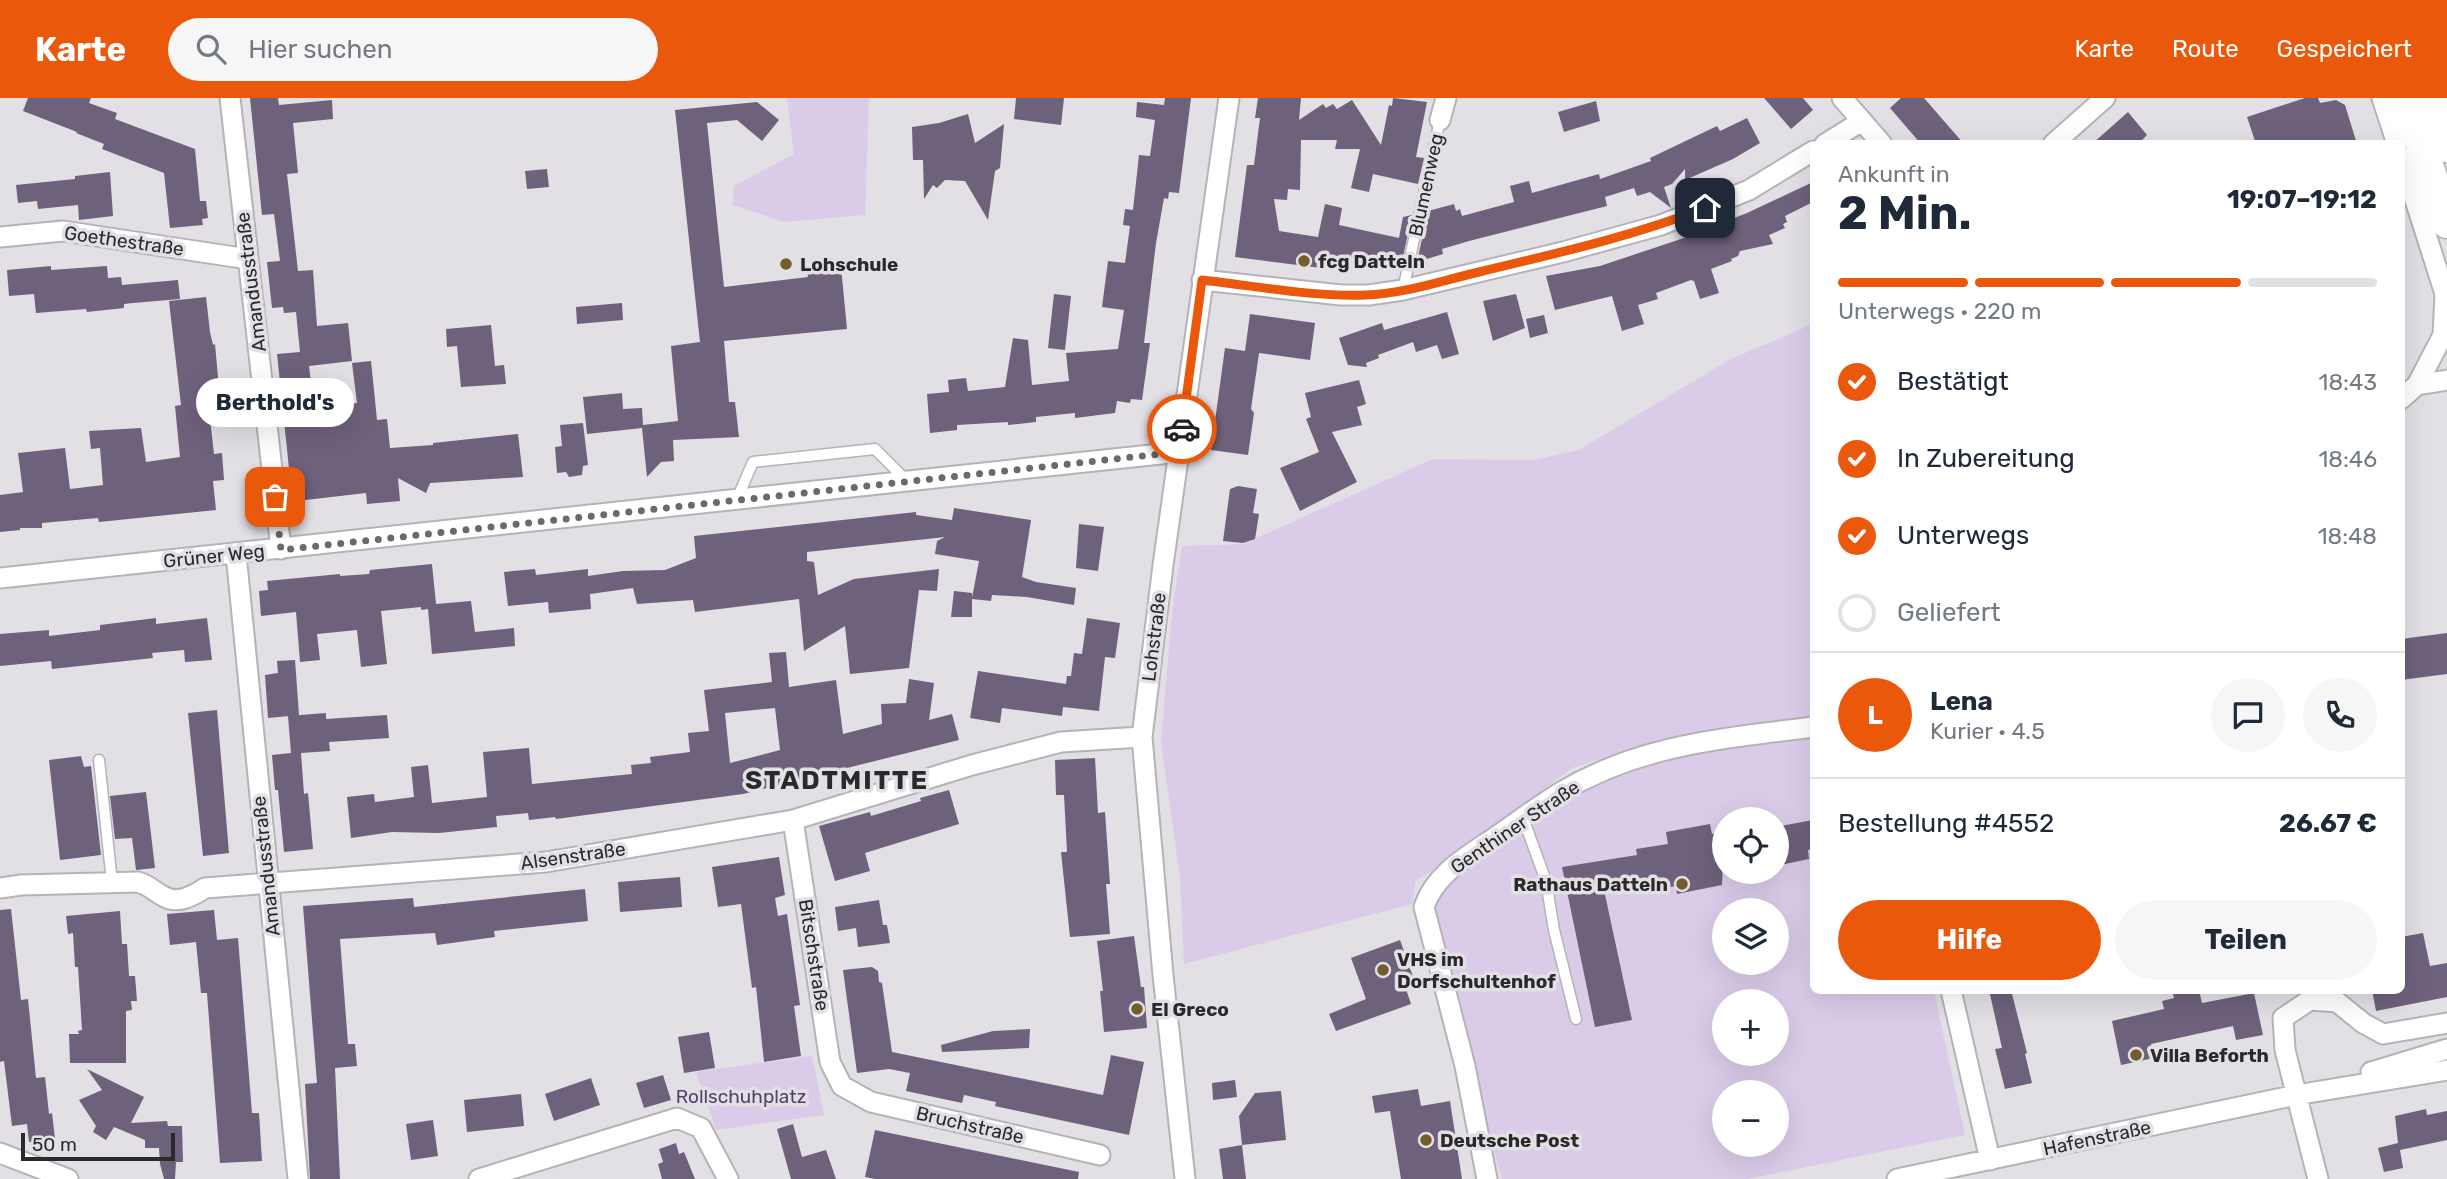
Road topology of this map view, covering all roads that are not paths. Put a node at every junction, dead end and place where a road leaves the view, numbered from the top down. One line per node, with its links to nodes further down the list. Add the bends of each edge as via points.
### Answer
1 (230, 98): 20 (street, Amandusstraße)
2 (1229, 98): 21 (street, Lohstraße)
3 (1446, 98): 9 (street)
4 (1842, 98): 10 (street)
5 (2105, 98): 13 (street)
6 (2382, 98): 14 (street)
7 (2406, 98): 18 (main road)
8 (2431, 98): 15 (main road)
9 (1440, 120): 22 (lane, Blumenweg)
10 (1862, 121): 11 (street); 12 (street)
11 (1831, 140)
12 (1879, 140)
13 (2058, 140)
14 (2396, 140)
15 (2447, 147)
16 (1810, 153): 22 (street, via 1749,190 1661,225)
17 (2405, 169): 23 (street, via 2445,294)
18 (2447, 223)
19 (0, 237): 20 (street, Goethestraße, via 63,231)
20 (248, 259): 30 (street, Amandusstraße)
21 (1202, 280): 22 (street, via 1341,295); 27 (street, Lohstraße)
22 (1403, 290)
23 (2445, 341): 25 (street)
24 (2447, 380): 25 (street)
25 (2417, 385): 26 (street)
26 (2405, 396)
27 (1179, 452): 28 (street, Grüner Weg); 34 (street, Lohstraße)
28 (906, 480): 29 (street, Grüner Weg); 29 (lane, via 875,449 753,462)
29 (737, 500): 30 (street, Grüner Weg)
30 (281, 550): 31 (street, Grüner Weg)
31 (236, 554): 32 (street, Grüner Weg); 39 (street, Amandusstraße)
32 (0, 578)
33 (1810, 727): 36 (street, Genthiner Straße, via 1673,747 1603,771 1560,792)
34 (1142, 737): 37 (street, Alsenstraße, via 1061,742); 55 (street, Lohstraße)
35 (99, 760): 38 (lane)
36 (1523, 818): 42 (lane, via 1546,881); 56 (street, Genthiner Straße, via 1439,878 1424,908 1465,1066)
37 (793, 820): 39 (street, Alsenstraße, via 546,862); 46 (street, Bitschstraße, via 830,1062)
38 (112, 882): 39 (street, Alsenstraße, via 138,882 164,898 175,899 187,899 205,888); 40 (street, Alsenstraße)
39 (268, 884): 52 (street, Amandusstraße)
40 (0, 888)
41 (1952, 994): 50 (street)
42 (1577, 1019)
43 (2447, 1023): 47 (street, via 2383,1034 2337,1002 2310,1000 2283,1017)
44 (2447, 1049): 47 (street, Hafenstraße)
45 (2447, 1070): 47 (street, Hafenstraße)
46 (842, 1086): 49 (street, Bruchstraße, via 871,1102)
47 (2296, 1095): 50 (street, Hafenstraße); 58 (street)
48 (0, 1153): 51 (street)
49 (1100, 1155)
50 (1990, 1160): 57 (street, Hafenstraße)
51 (68, 1179)
52 (298, 1179)
53 (480, 1179): 54 (street, via 677,1118 701,1128)
54 (727, 1179)
55 (1185, 1179)
56 (1486, 1179)
57 (1897, 1179)
58 (2318, 1179)

